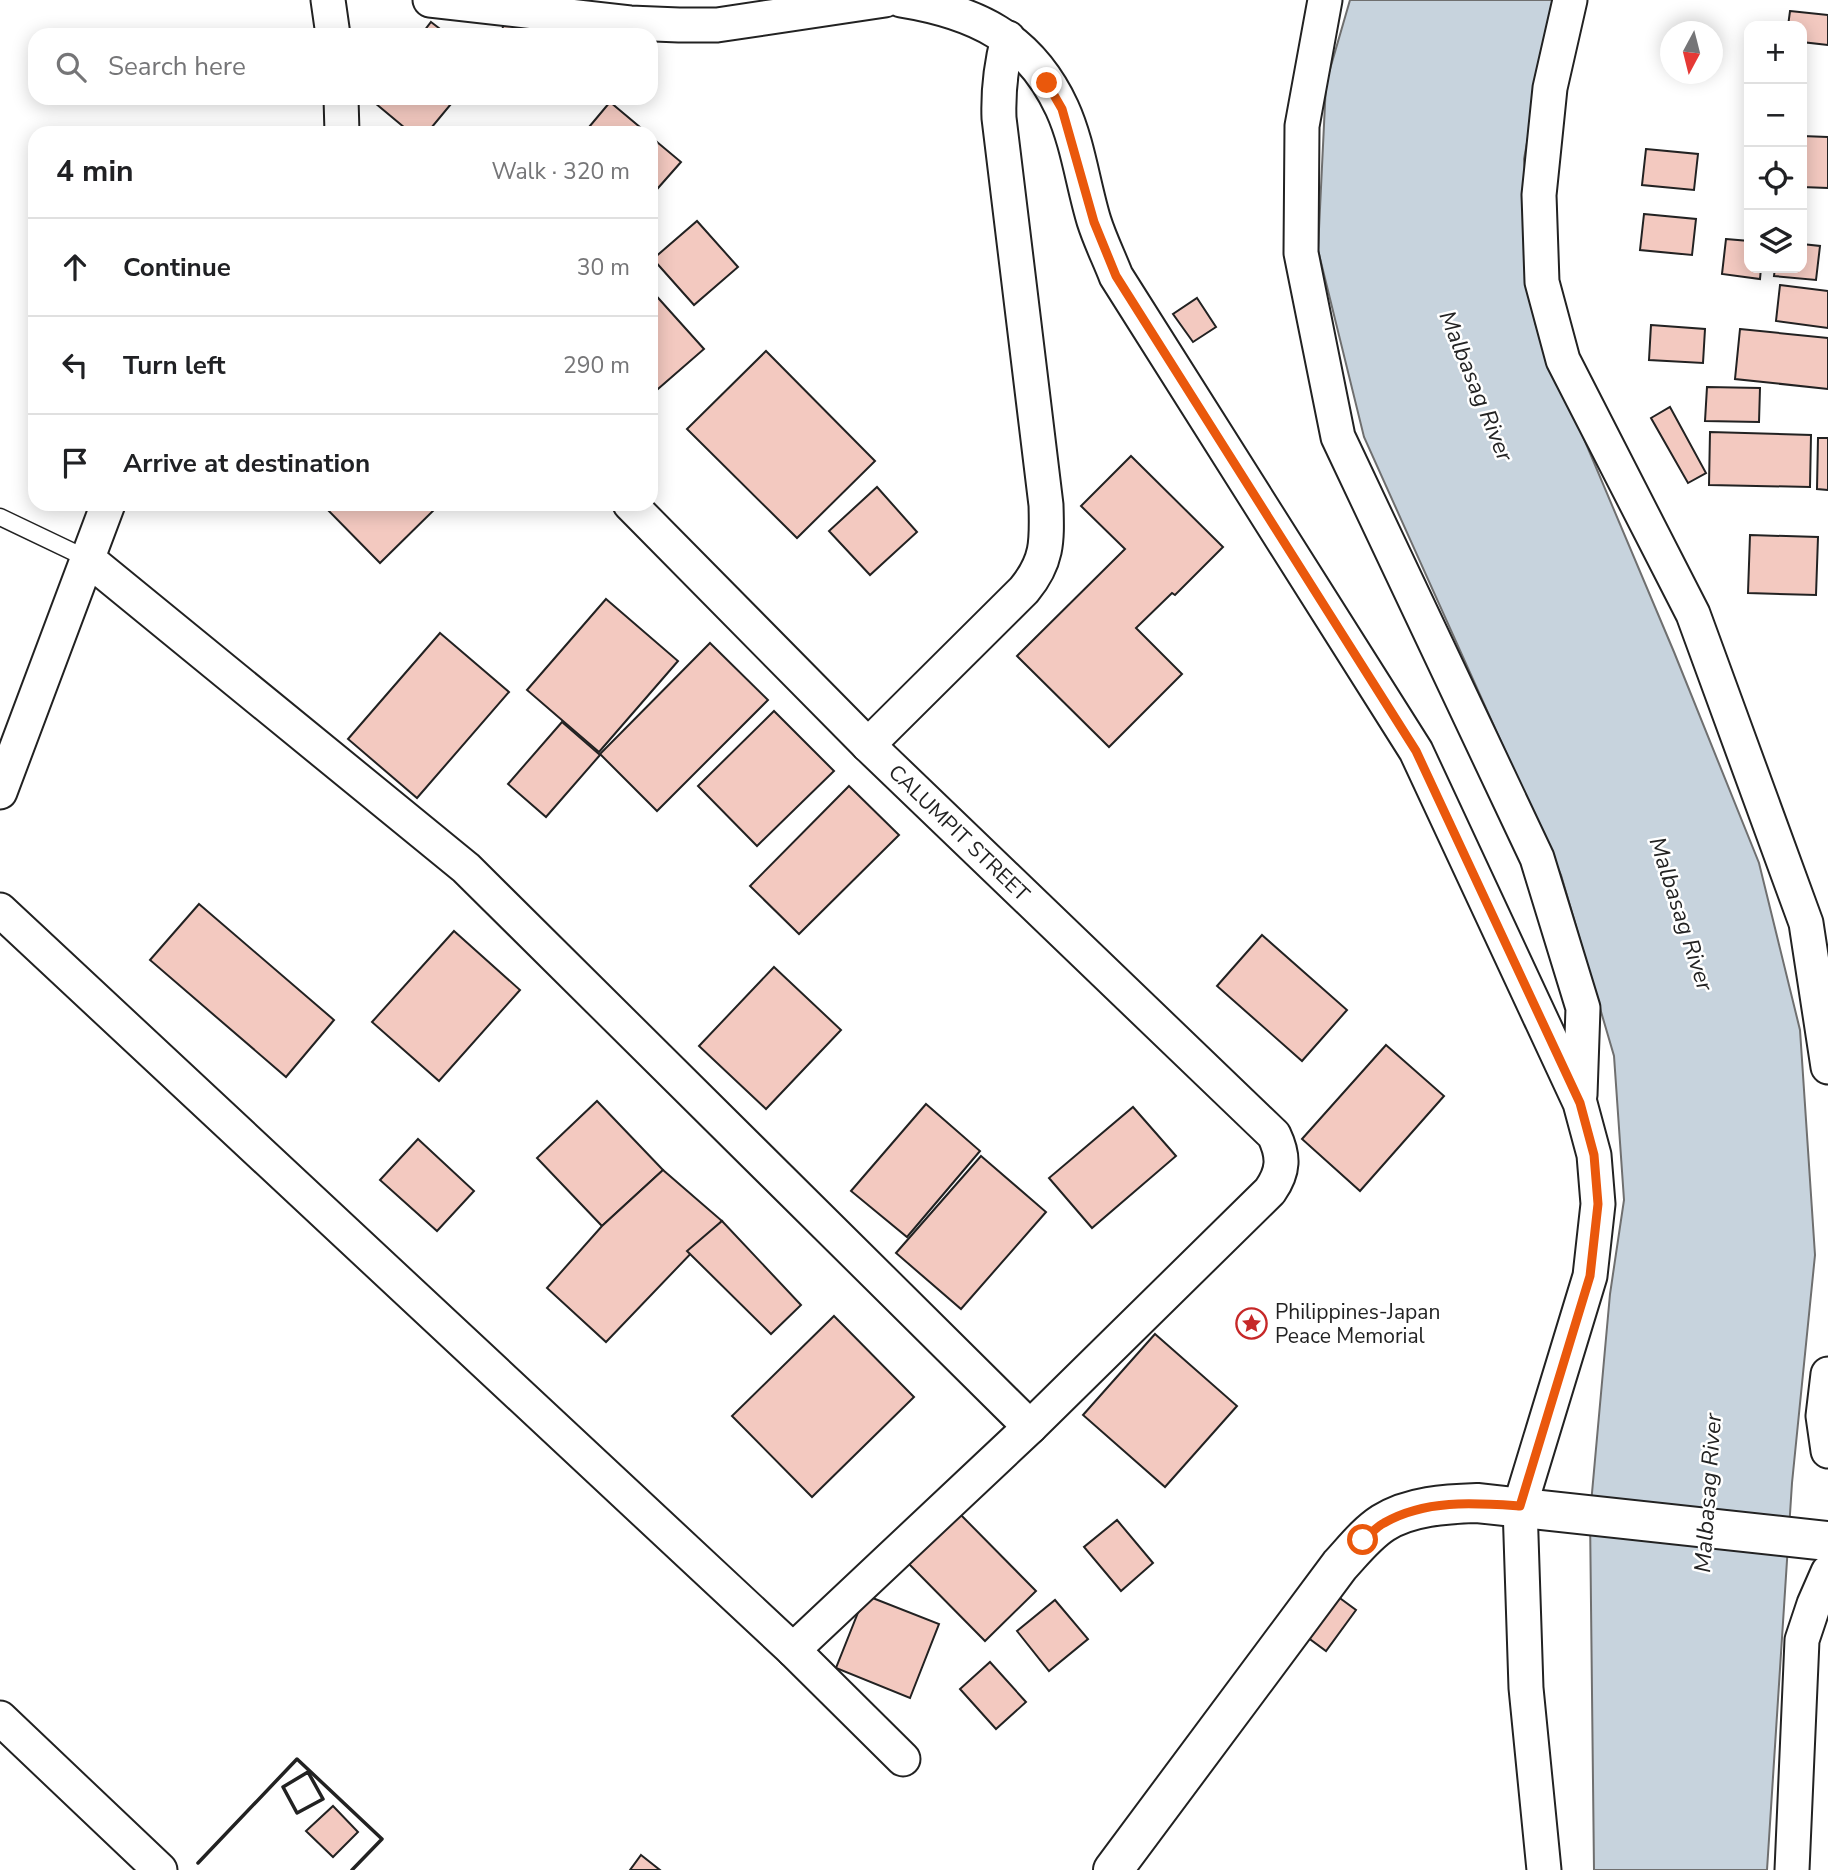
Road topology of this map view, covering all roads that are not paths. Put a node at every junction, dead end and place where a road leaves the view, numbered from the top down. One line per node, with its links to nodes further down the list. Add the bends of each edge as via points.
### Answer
1 (328, 0): 7 (street)
2 (430, 0): 3 (street, via 630,23 717,25)
3 (885, 0)
4 (901, 0): 8 (street, via 940,6 978,20)
5 (1325, 0): 19 (street, via 1302,126 1301,253 1338,437 1536,858 1583,1009)
6 (1570, 0): 18 (street, via 1550,88 1539,195 1542,282 1563,360 1693,614 1797,898 1806,923)
7 (332, 28)
8 (1008, 38): 15 (street, via 998,90 999,118 1046,505 1045,554 1024,590); 19 (street, via 1047,83 1062,109 1094,222 1116,276 1416,751)
9 (341, 105): 10 (street)
10 (342, 126)
11 (105, 511): 14 (street)
12 (636, 511): 15 (street, CALUMPIT STREET)
13 (0, 517): 14 (lane)
14 (88, 559): 16 (street); 21 (street, via 466,868)
15 (868, 745): 21 (street, CALUMPIT STREET, via 1274,1135 1280,1149 1279,1178 1270,1191)
16 (0, 792)
17 (0, 910): 26 (street)
18 (1828, 1067)
19 (1580, 1103): 23 (street, via 1594,1155 1598,1204 1590,1276)
20 (1828, 1374): 22 (street, via 1823,1416)
21 (1030, 1427): 26 (street)
22 (1828, 1451)
23 (1520, 1506): 24 (street); 30 (street, via 1477,1503 1411,1511 1383,1523 1363,1540); 31 (street, via 1526,1688)
24 (1812, 1539)
25 (1828, 1572): 32 (street, via 1802,1640)
26 (793, 1650): 28 (street)
27 (0, 1718): 29 (street)
28 (903, 1759)
29 (160, 1870)
30 (1113, 1870)
31 (1544, 1870)
32 (1792, 1870)

